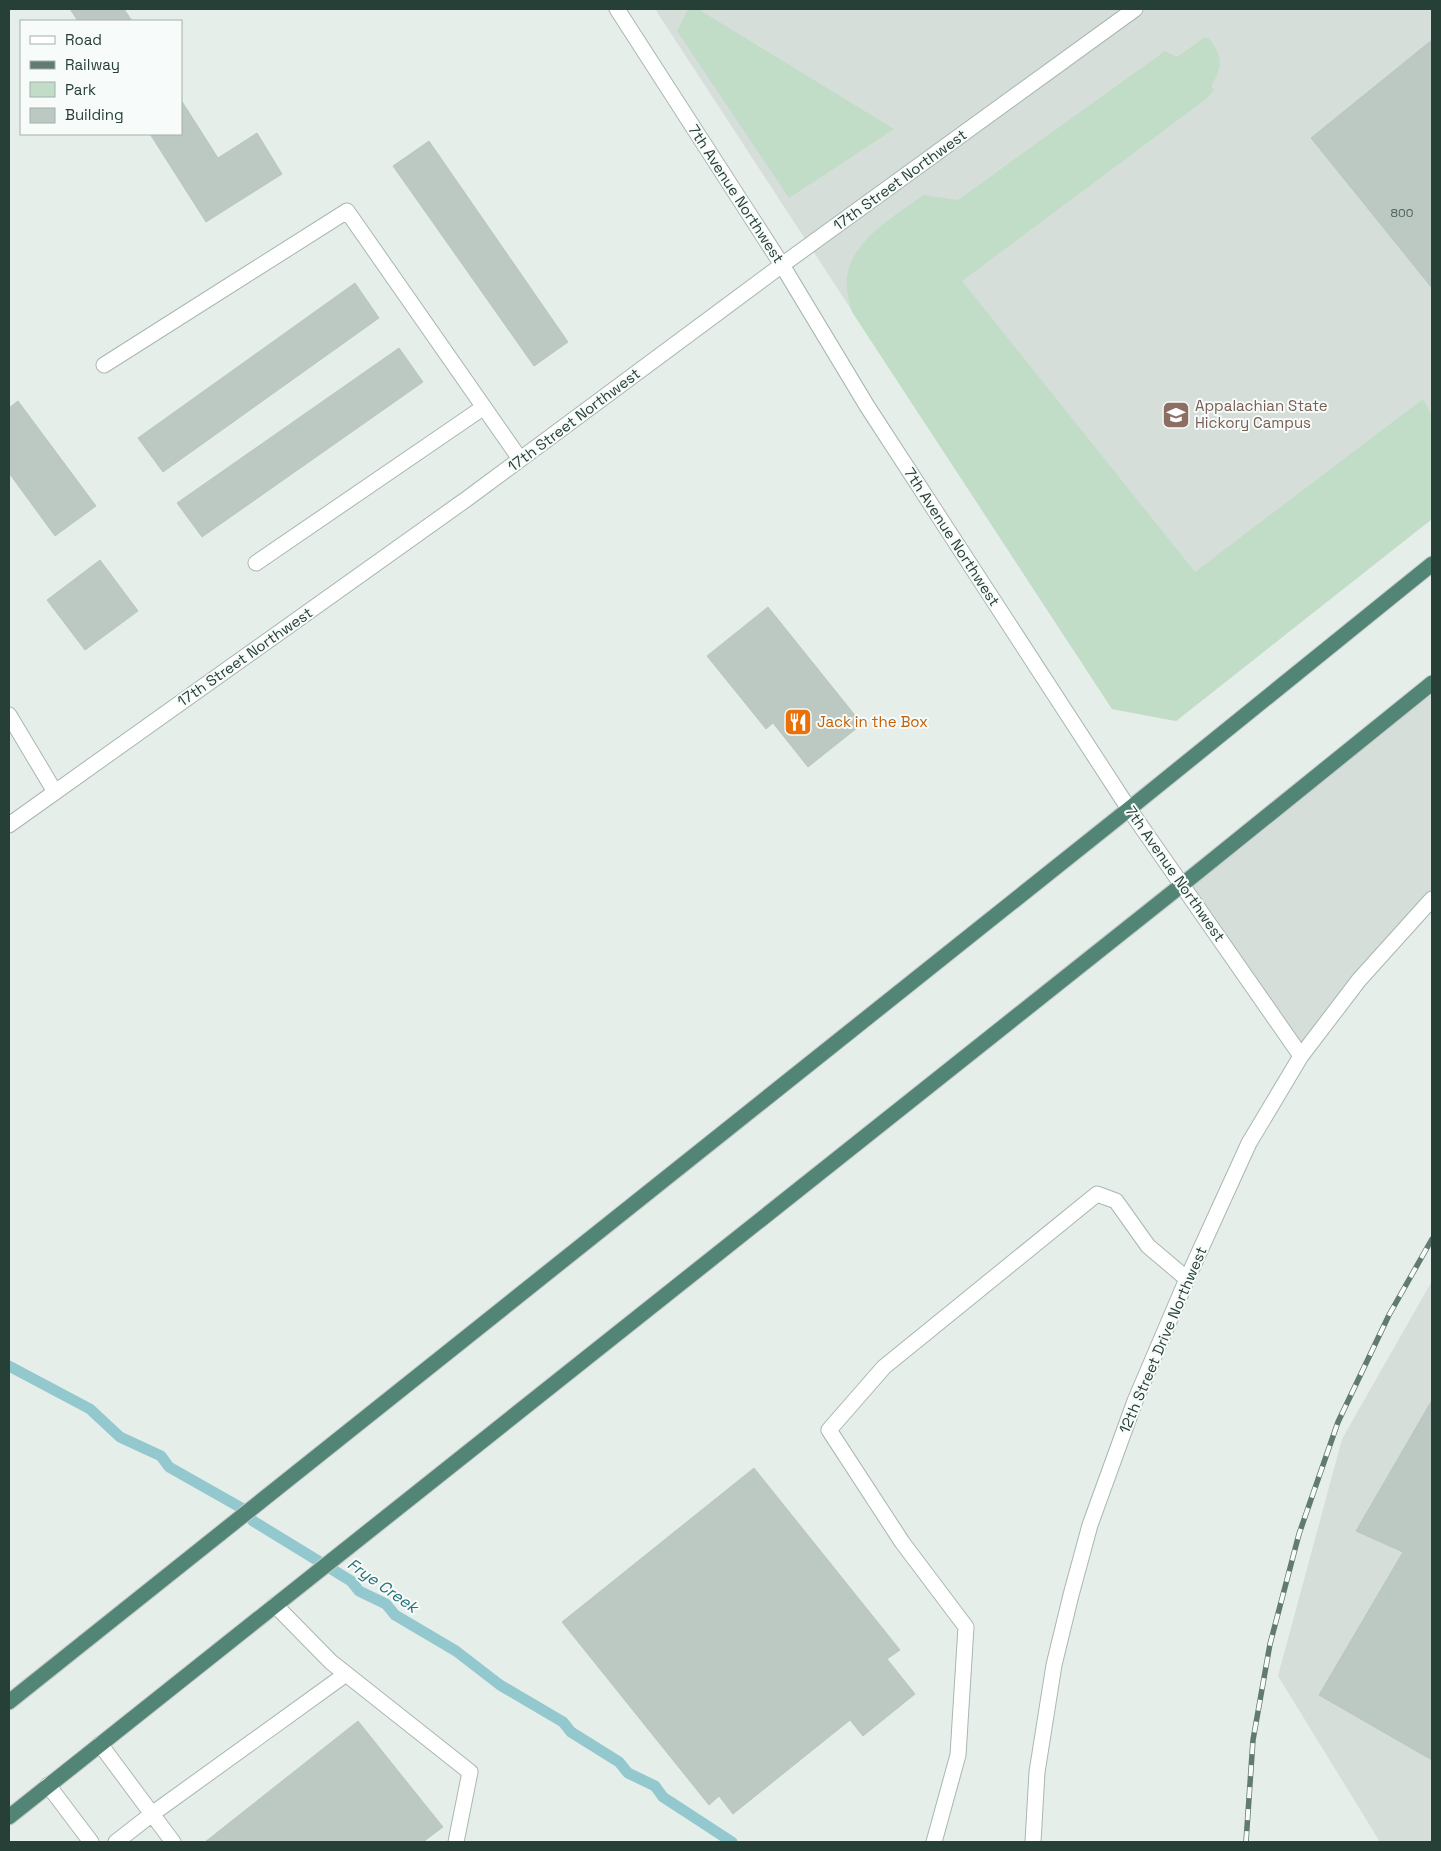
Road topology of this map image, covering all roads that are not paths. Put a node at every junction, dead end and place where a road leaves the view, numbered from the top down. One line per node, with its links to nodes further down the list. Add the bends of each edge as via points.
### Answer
1 (617, 9): 3 (street, 7th Avenue Northwest)
2 (1135, 9): 3 (street, 17th Street Northwest)
3 (782, 266): 6 (street, 17th Street Northwest); 12 (street, 7th Avenue Northwest, via 867,406)
4 (104, 365): 5 (street, via 347,210)
5 (484, 407): 6 (street); 7 (street)
6 (520, 459): 11 (street, 17th Street Northwest)
7 (256, 563)
8 (1432, 564): 12 (highway)
9 (1432, 682): 14 (highway)
10 (9, 715): 11 (street)
11 (55, 792): 13 (street, 17th Street Northwest)
12 (1129, 809): 14 (street, 7th Avenue Northwest); 20 (highway)
13 (9, 825)
14 (1183, 884): 16 (street, 7th Avenue Northwest); 18 (highway)
15 (1432, 899): 16 (street, 12th Street Drive Northwest, via 1359,980)
16 (1301, 1056): 17 (street, 12th Street Drive Northwest, via 1249,1143)
17 (1187, 1279): 29 (street, via 1148,1246 1116,1200 1097,1194 884,1367 829,1430 902,1542 966,1627 958,1755); 30 (street, 12th Street Drive Northwest, via 1135,1401 1090,1525 1070,1595 1054,1666 1037,1772)
18 (275, 1605): 19 (street); 21 (highway)
19 (346, 1674): 23 (street); 28 (street, via 470,1772)
20 (9, 1702)
21 (100, 1744): 22 (highway); 23 (street)
22 (48, 1785): 24 (highway); 25 (street)
23 (152, 1814): 26 (street); 27 (street)
24 (9, 1816)
25 (91, 1842)
26 (116, 1842)
27 (173, 1842)
28 (456, 1842)
29 (934, 1842)
30 (1033, 1842)

